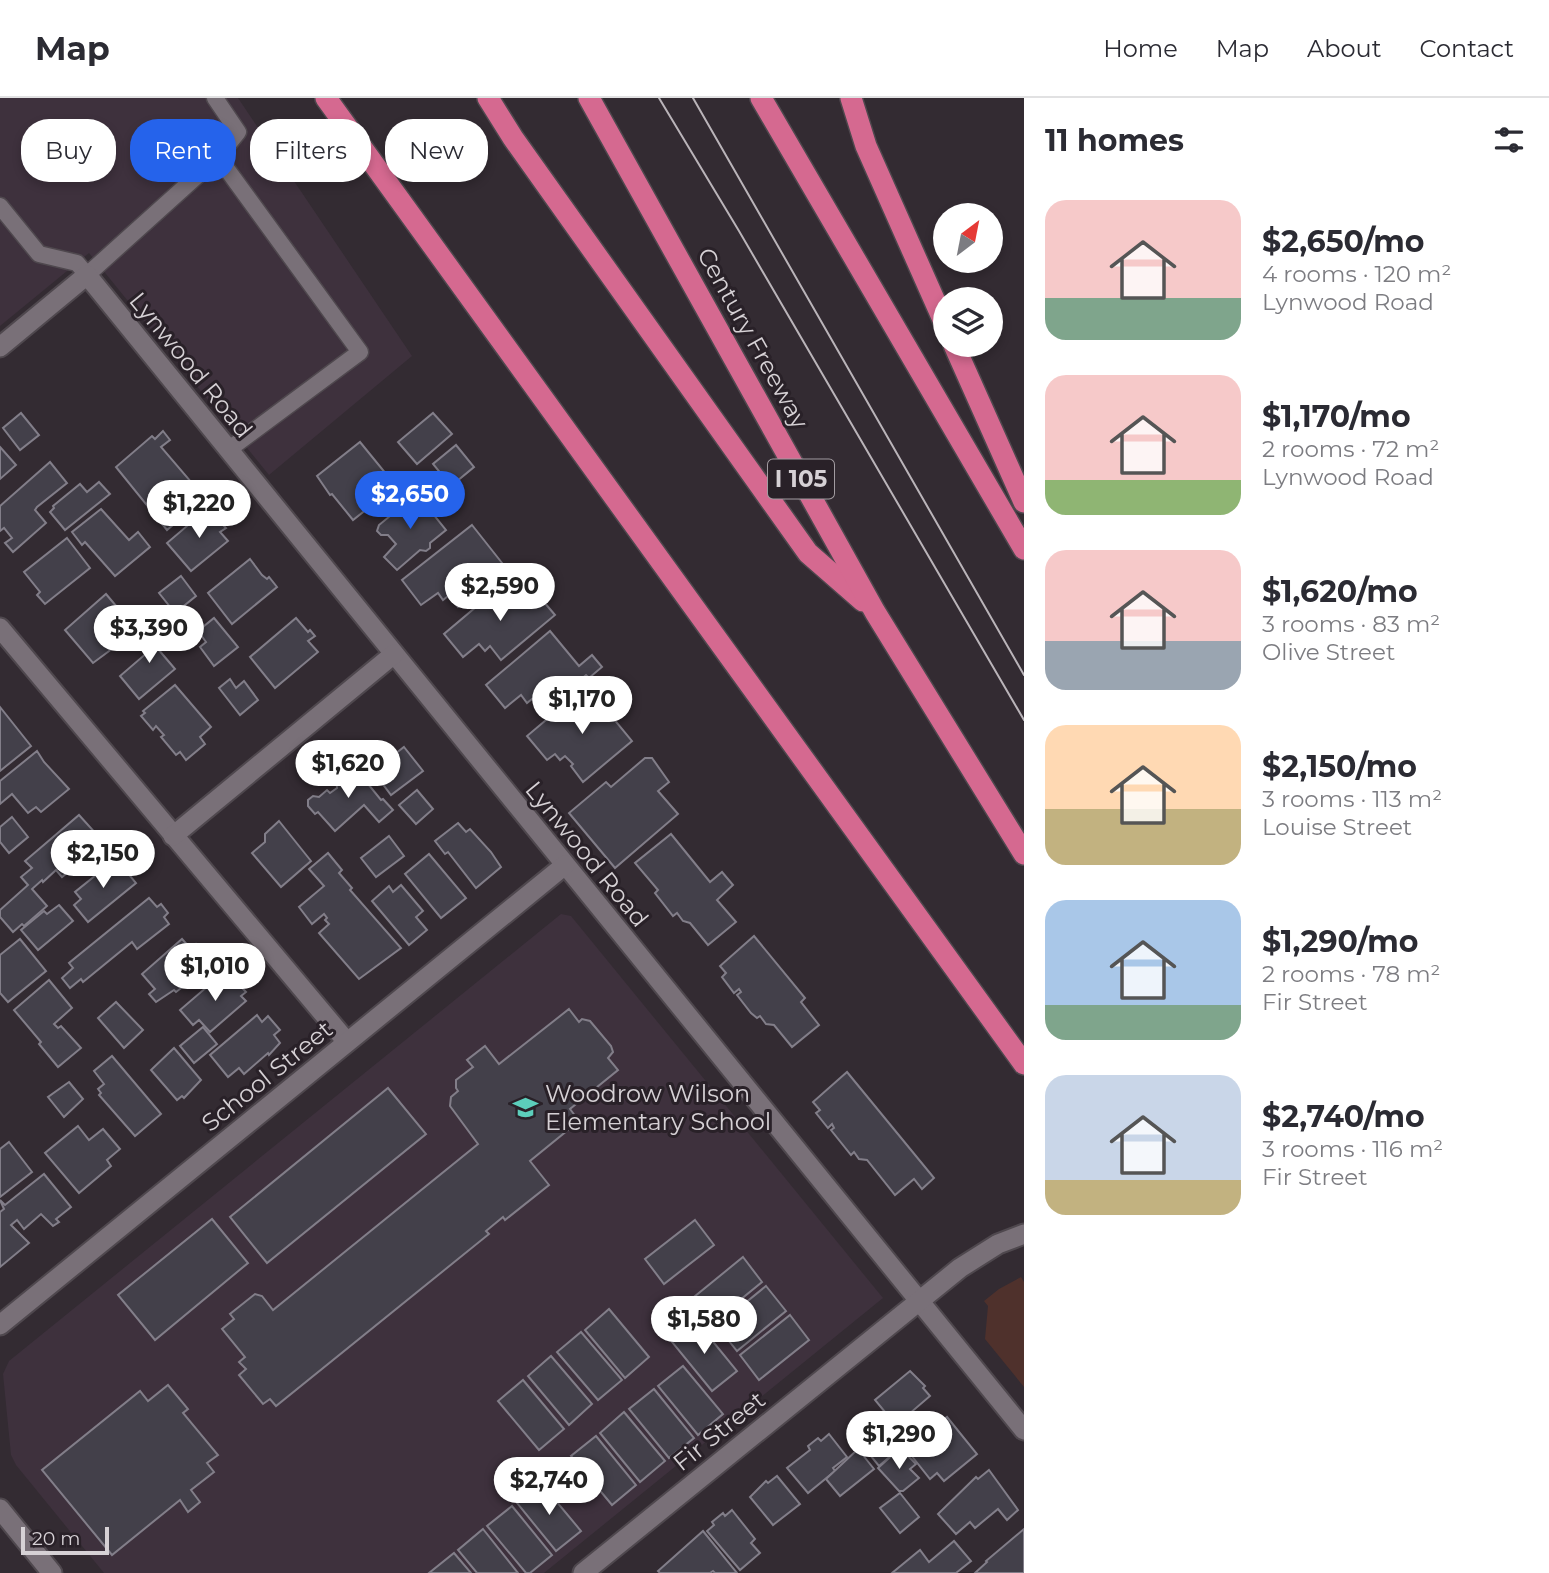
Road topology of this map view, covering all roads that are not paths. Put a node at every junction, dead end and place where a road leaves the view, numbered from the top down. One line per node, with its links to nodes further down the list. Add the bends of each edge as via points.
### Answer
1 (215, 98): 7 (lane)
2 (326, 98): 25 (highway)
3 (488, 98): 18 (highway, via 808,553)
4 (589, 98): 18 (highway, Century Freeway / I 105)
5 (761, 98): 17 (highway)
6 (851, 98): 12 (highway, via 866,146)
7 (229, 119)
8 (190, 182): 11 (lane)
9 (236, 182): 15 (lane, via 360,352)
10 (0, 206): 11 (lane, via 39,254 77,263)
11 (87, 275): 13 (street); 15 (street, Lynwood Road)
12 (933, 297)
13 (0, 347)
14 (959, 357): 16 (highway)
15 (228, 450): 20 (street, Lynwood Road)
16 (1024, 502)
17 (1024, 549)
18 (875, 612): 22 (highway, Century Freeway / I 105)
19 (0, 628): 21 (street)
20 (394, 654): 21 (street); 23 (street, Lynwood Road)
21 (173, 836): 24 (street)
22 (1024, 855)
23 (565, 865): 24 (street, School Street); 27 (street, Lynwood Road)
24 (347, 1042): 28 (street, School Street)
25 (1024, 1064)
26 (1024, 1234): 27 (street, Fir Street, via 978,1256)
27 (918, 1301): 29 (street, Lynwood Road); 31 (street, Fir Street)
28 (0, 1325)
29 (1024, 1430)
30 (0, 1509): 32 (street)
31 (588, 1571)
32 (52, 1573)

